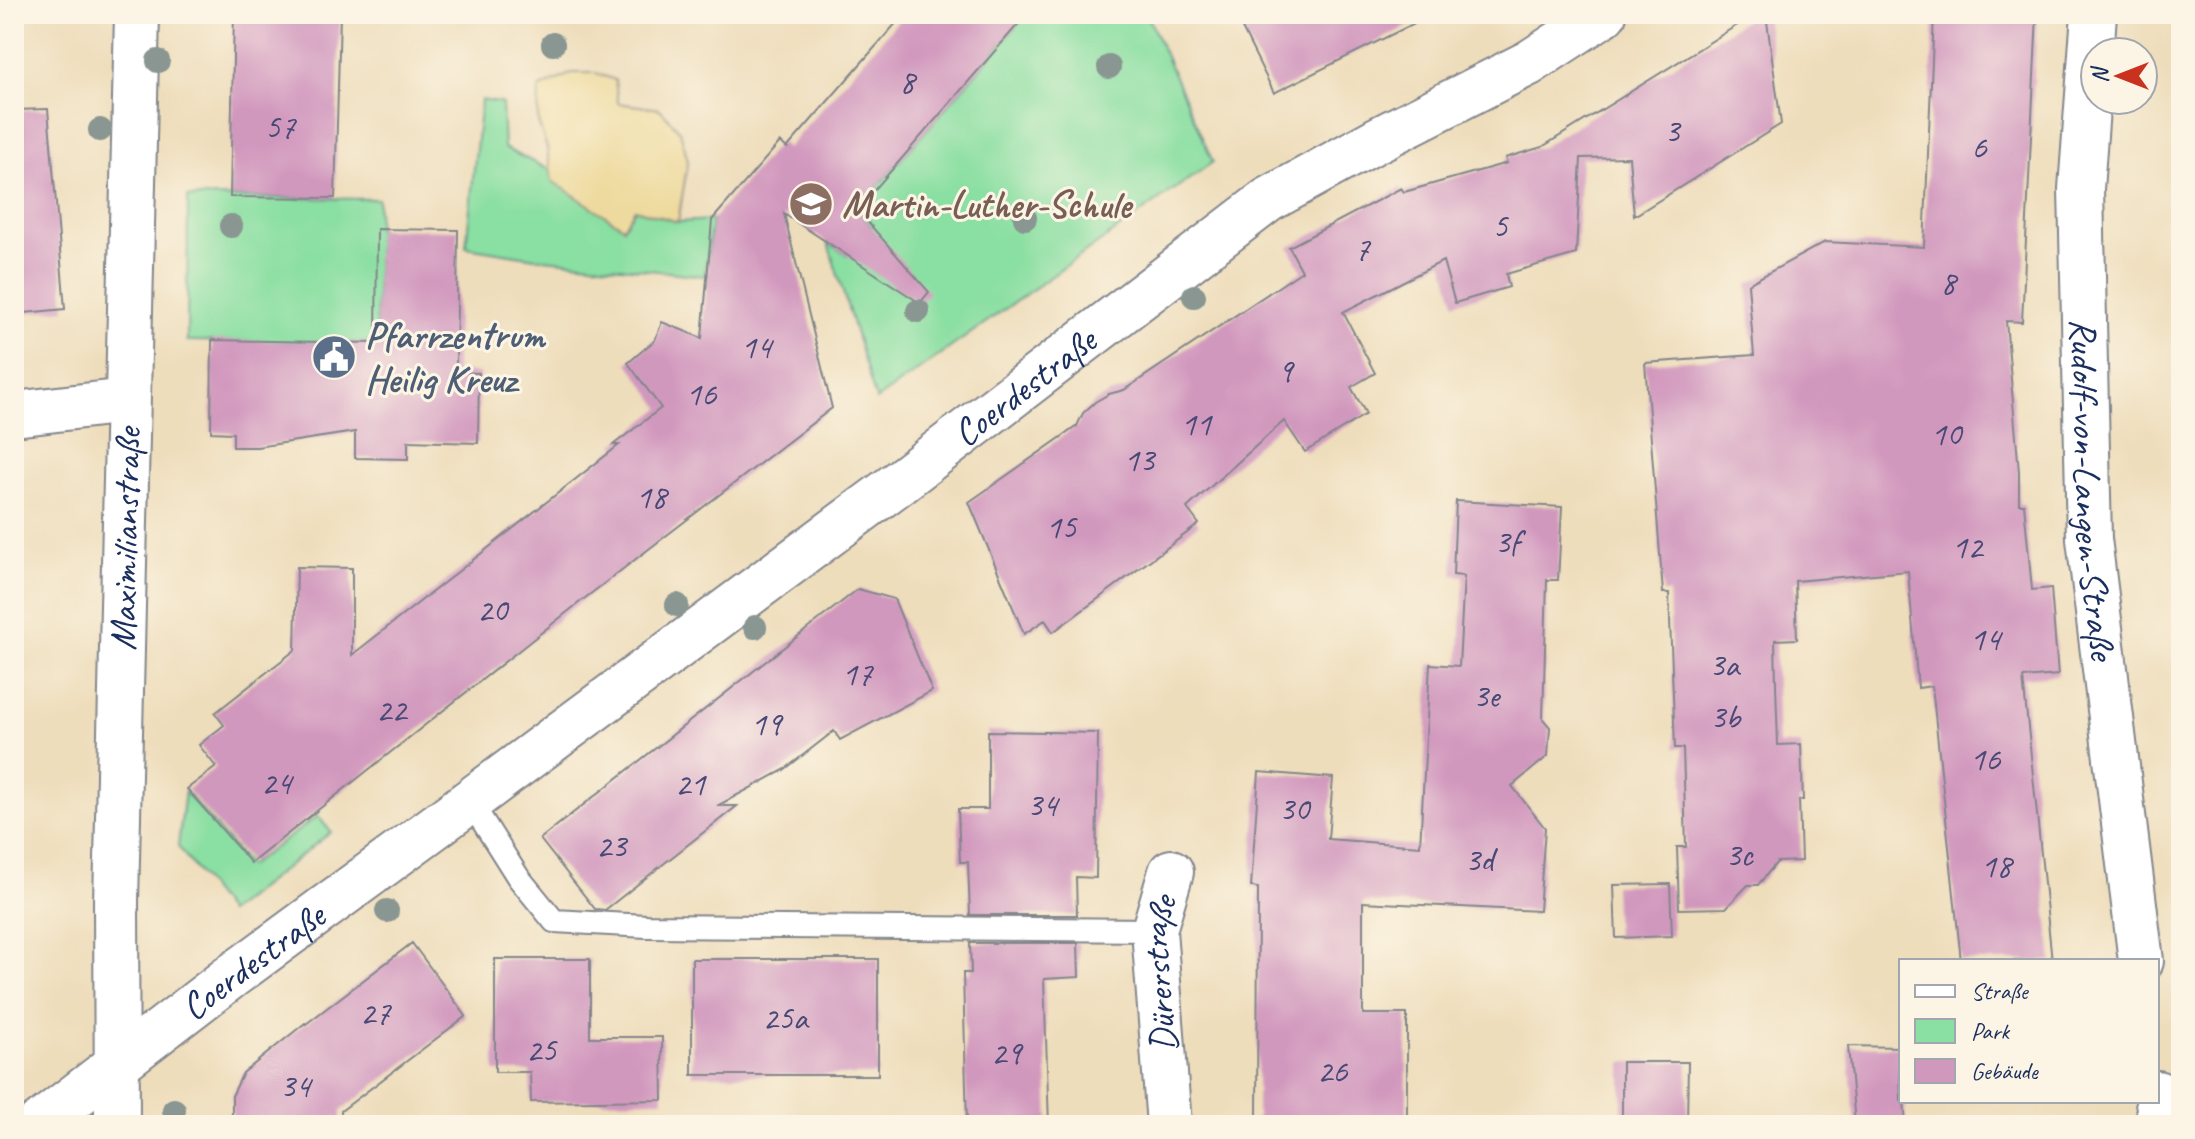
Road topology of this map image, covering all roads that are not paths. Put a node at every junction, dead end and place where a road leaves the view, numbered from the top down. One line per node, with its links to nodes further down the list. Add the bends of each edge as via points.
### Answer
1 (137, 14): 4 (street, Maximilianstraße)
2 (1604, 14): 6 (street, Coerdestraße, via 1529,63 1268,200)
3 (2094, 14): 9 (street, Rudolf-von-Langen-Straße, via 2081,189 2089,539)
4 (126, 401): 5 (street); 10 (street, Maximilianstraße)
5 (14, 414)
6 (470, 801): 8 (lane, via 518,877 554,921); 10 (street, Coerdestraße)
7 (1171, 872): 8 (street, Dürerstraße)
8 (1154, 930): 14 (street, Dürerstraße)
9 (2141, 959)
10 (116, 1063): 12 (street, Coerdestraße); 13 (street, Maximilianstraße)
11 (2158, 1103): 15 (street)
12 (38, 1125)
13 (117, 1125)
14 (1169, 1125)
15 (2161, 1125)

